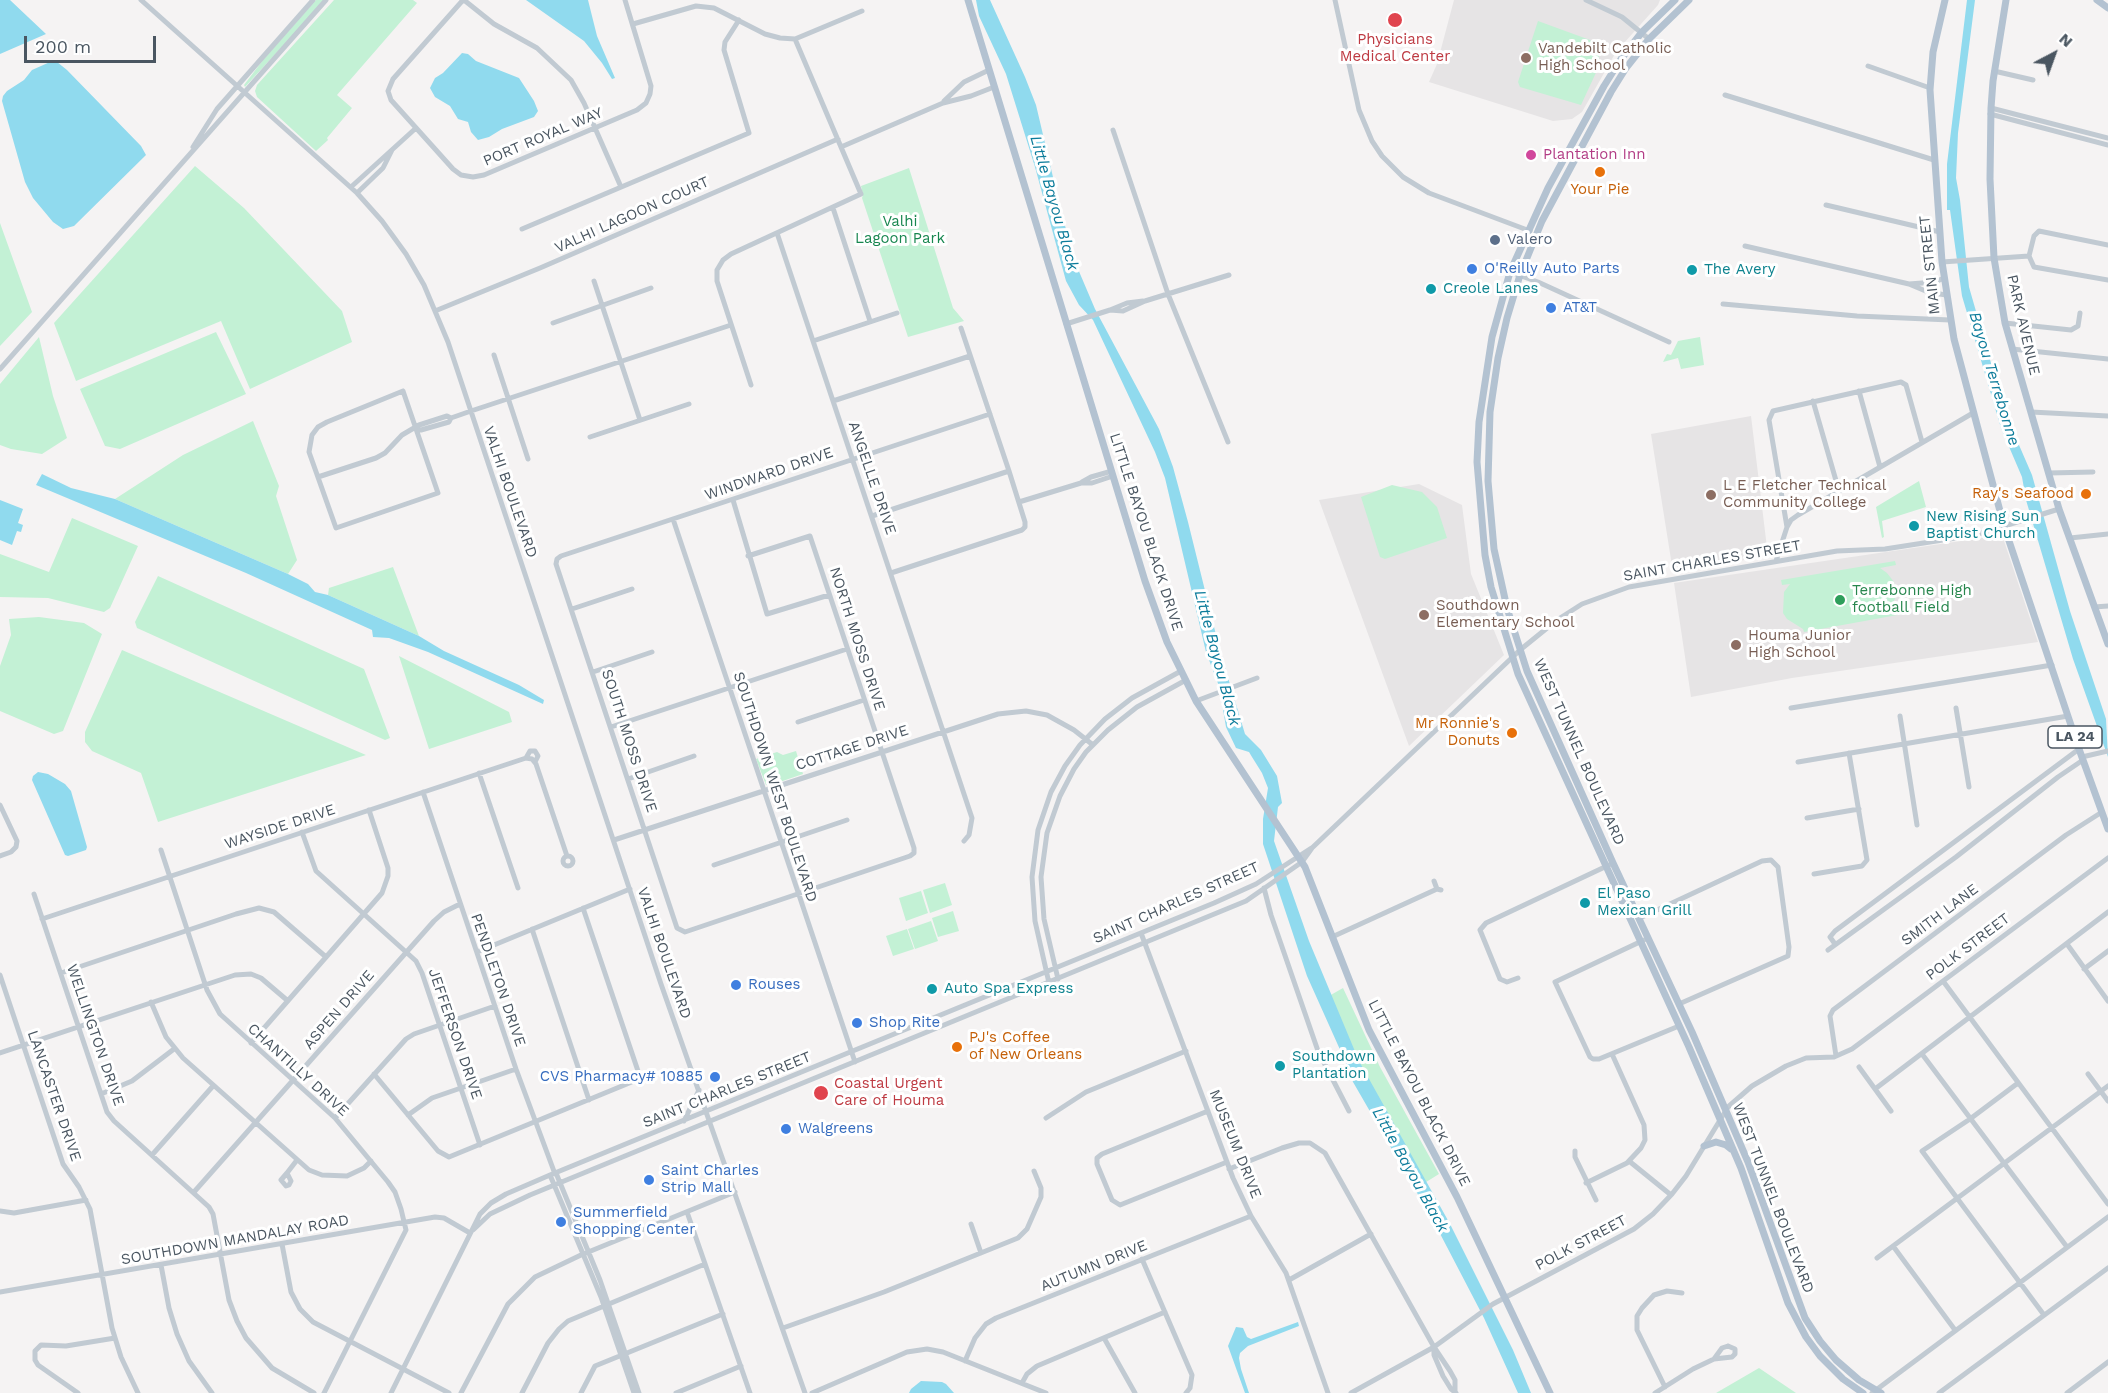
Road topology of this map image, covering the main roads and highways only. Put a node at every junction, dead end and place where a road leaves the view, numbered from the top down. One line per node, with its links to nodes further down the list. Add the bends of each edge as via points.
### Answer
1 (968, 0): 17 (main road, LITTLE BAYOU BLACK DRIVE, via 1156,614 1196,701 1300,859 1369,1030 1457,1197)
2 (1675, 0): 8 (main road, WEST TUNNEL BOULEVARD, via 1621,59)
3 (1689, 0): 9 (main road, WEST TUNNEL BOULEVARD, via 1626,68)
4 (1945, 0): 11 (main road, MAIN STREET / LA 24, via 1933,52 1930,88 1950,320 2004,526)
5 (2006, 0): 10 (main road, PARK AVENUE, via 1990,111 1994,258 2012,350 2059,509)
6 (2097, 0): 7 (main road)
7 (2108, 8)
8 (1569, 150): 9 (main road); 12 (main road, WEST TUNNEL BOULEVARD, via 1528,231 1498,311 1488,355 1477,462 1485,555 1512,657)
9 (1569, 169): 12 (main road, WEST TUNNEL BOULEVARD, via 1538,230 1507,318 1490,411 1490,513 1506,608 1520,651)
10 (2108, 644)
11 (2108, 829)
12 (1609, 865): 13 (main road, WEST TUNNEL BOULEVARD); 13 (main road, WEST TUNNEL BOULEVARD, via 1640,918)
13 (1645, 940): 15 (main road, WEST TUNNEL BOULEVARD); 16 (main road, WEST TUNNEL BOULEVARD, via 1679,1004 1726,1110 1804,1318 1836,1360)
14 (1704, 1146): 15 (main road, via 1721,1143)
15 (1734, 1152): 18 (main road, WEST TUNNEL BOULEVARD, via 1796,1321 1828,1365)
16 (1876, 1392)
17 (1550, 1393)
18 (1863, 1393)

